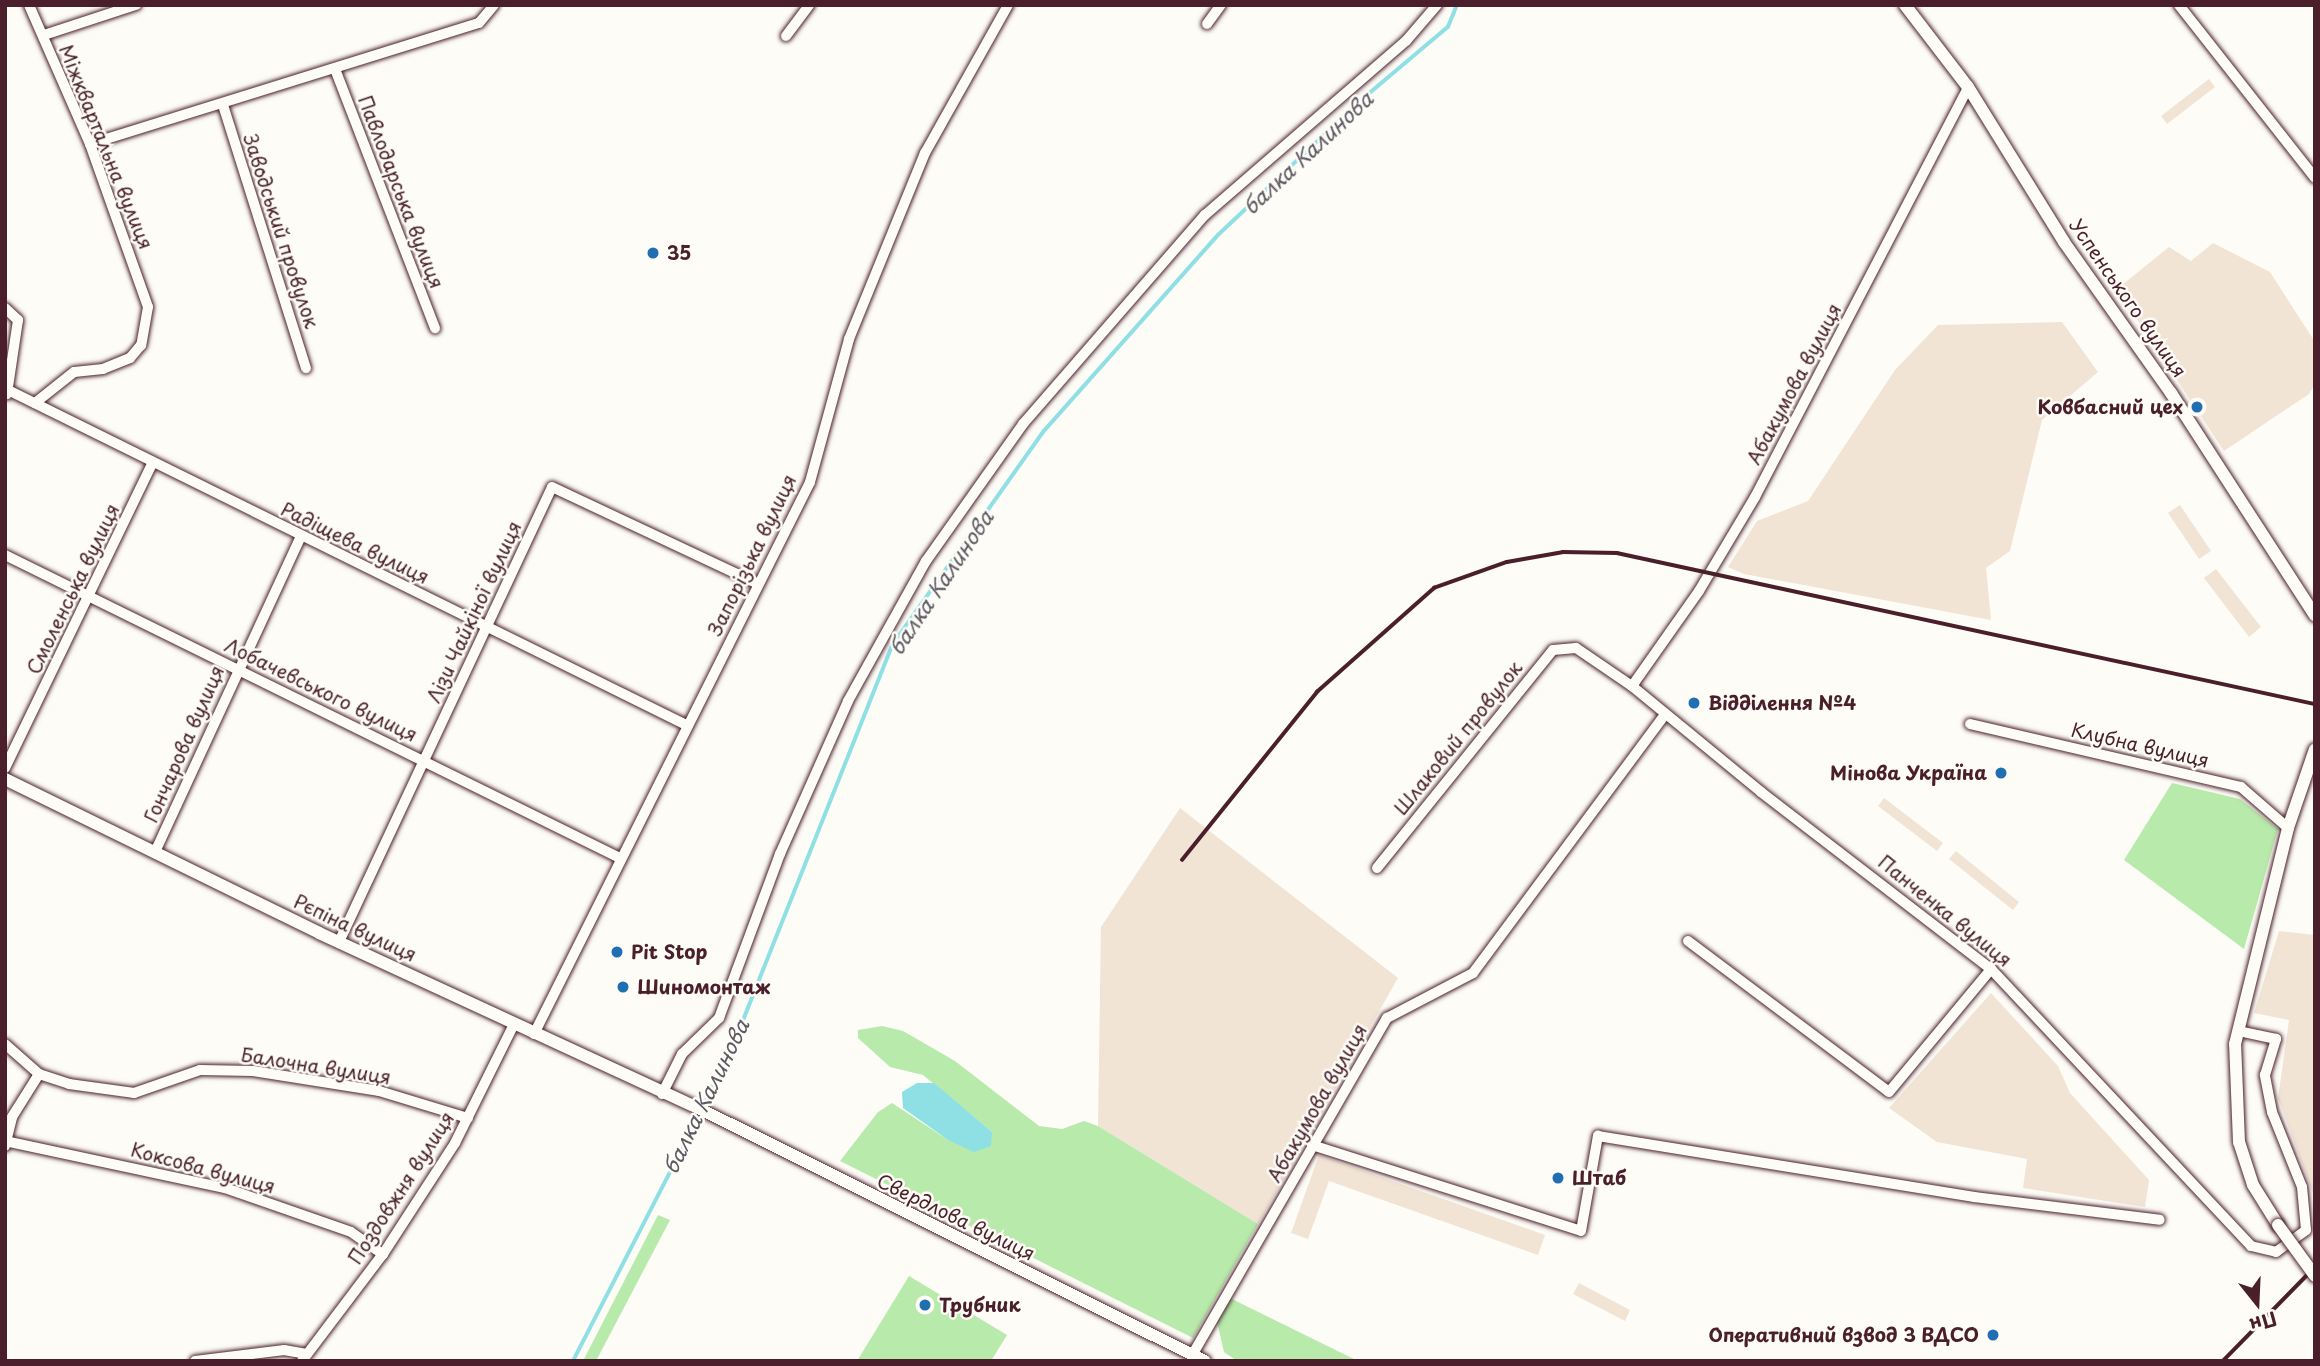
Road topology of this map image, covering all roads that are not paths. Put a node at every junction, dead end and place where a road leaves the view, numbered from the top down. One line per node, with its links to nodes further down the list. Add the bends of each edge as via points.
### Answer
1 (29, 5): 11 (street, Міжквартальна вулиця)
2 (136, 5): 11 (street)
3 (494, 5): 13 (street, via 479,23)
4 (808, 5): 12 (street)
5 (1008, 5): 26 (street, Запорізька вулиця, via 925,153 849,339 810,482)
6 (1221, 5): 10 (street)
7 (1437, 5): 52 (street, via 1406,41 1206,215 998,458 926,561 848,701 780,854 719,1018 682,1055)
8 (1905, 5): 14 (street, Успенського вулиця)
9 (2179, 5): 17 (street)
10 (1207, 24)
11 (44, 36): 16 (street, Міжквартальна вулиця)
12 (786, 36)
13 (335, 69): 15 (street); 19 (street, Павлодарська вулиця)
14 (1968, 87): 28 (street, Успенського вулиця, via 2064,242 2171,393); 32 (street, Абакумова вулиця, via 1755,497 1699,591)
15 (223, 105): 16 (street); 20 (street, Заводський провулок)
16 (90, 144): 22 (street, Міжквартальна вулиця, via 148,307 146,331 130,358 103,369 74,372)
17 (2315, 178)
18 (5, 308): 21 (street, via 18,320)
19 (435, 328)
20 (306, 368)
21 (7, 393): 22 (street, Радіщева вулиця)
22 (35, 403): 23 (street, Радіщева вулиця)
23 (153, 463): 24 (street, Радіщева вулиця); 27 (street, Смоленська вулиця)
24 (301, 537): 29 (street, Радіщева вулиця); 31 (street, Гончарова вулиця)
25 (5, 555): 27 (street, Лобачевського вулиця)
26 (758, 584): 29 (street, Лізи Чайкіної вулиця, via 552,487); 34 (street, Запорізька вулиця)
27 (90, 596): 31 (street, Лобачевського вулиця); 38 (street, Смоленська вулиця)
28 (2315, 616)
29 (489, 628): 34 (street, Радіщева вулиця); 37 (street, Лізи Чайкіної вулиця)
30 (1576, 648): 32 (street, Панченка вулиця); 43 (street, Шлаковий провулок, via 1553,650)
31 (237, 669): 37 (street, Лобачевського вулиця); 41 (street, Гончарова вулиця)
32 (1632, 686): 33 (street, Панченка вулиця)
33 (1665, 713): 46 (street, Панченка вулиця); 56 (street, Абакумова вулиця, via 1473,973 1387,1018)
34 (687, 724): 42 (street, Запорізька вулиця)
35 (1970, 724): 40 (street, Клубна вулиця, via 2241,787)
36 (2315, 749): 40 (street)
37 (424, 760): 42 (street, Лобачевського вулиця); 45 (street, Лізи Чайкіної вулиця)
38 (5, 768)
39 (5, 779): 41 (street, Рєпіна вулиця)
40 (2288, 828): 48 (street)
41 (155, 852): 45 (street, Рєпіна вулиця)
42 (620, 858): 49 (street, Запорізька вулиця)
43 (1377, 868)
44 (1688, 941): 46 (street, via 1889,1092)
45 (338, 942): 47 (street, Рєпіна вулиця)
46 (1991, 969): 48 (street, Панченка вулиця, via 2251,1246 2276,1252 2306,1230 2302,1187 2272,1112 2265,1075 2276,1039)
47 (514, 1024): 49 (street, Рєпіна вулиця); 54 (street, Поздовжня вулиця)
48 (2238, 1031): 60 (street, bridge, via 2239,1142 2253,1185)
49 (534, 1034): 52 (street, Рєпіна вулиця)
50 (5, 1044): 51 (street, Балочна вулиця)
51 (39, 1074): 54 (street, Балочна вулиця, via 69,1084 134,1093 200,1070 253,1070 379,1091); 55 (street, via 12,1117)
52 (662, 1094): 53 (street, Рєпіна вулиця)
53 (692, 1105): 61 (street, Свердлова вулиця, via 806,1166)
54 (468, 1118): 59 (street, Поздовжня вулиця)
55 (6, 1141): 57 (street); 59 (street, Коксова вулиця, via 225,1188 351,1232)
56 (1312, 1144): 58 (street, via 1581,1231 1598,1136 1974,1197); 61 (street, Абакумова вулиця)
57 (5, 1146)
58 (2160, 1220)
59 (383, 1254): 62 (street, Поздовжня вулиця)
60 (2315, 1276)
61 (1194, 1352): 64 (street, Свердлова вулиця)
62 (304, 1357): 63 (street, via 284,1350)
63 (195, 1361)
64 (1205, 1361)

